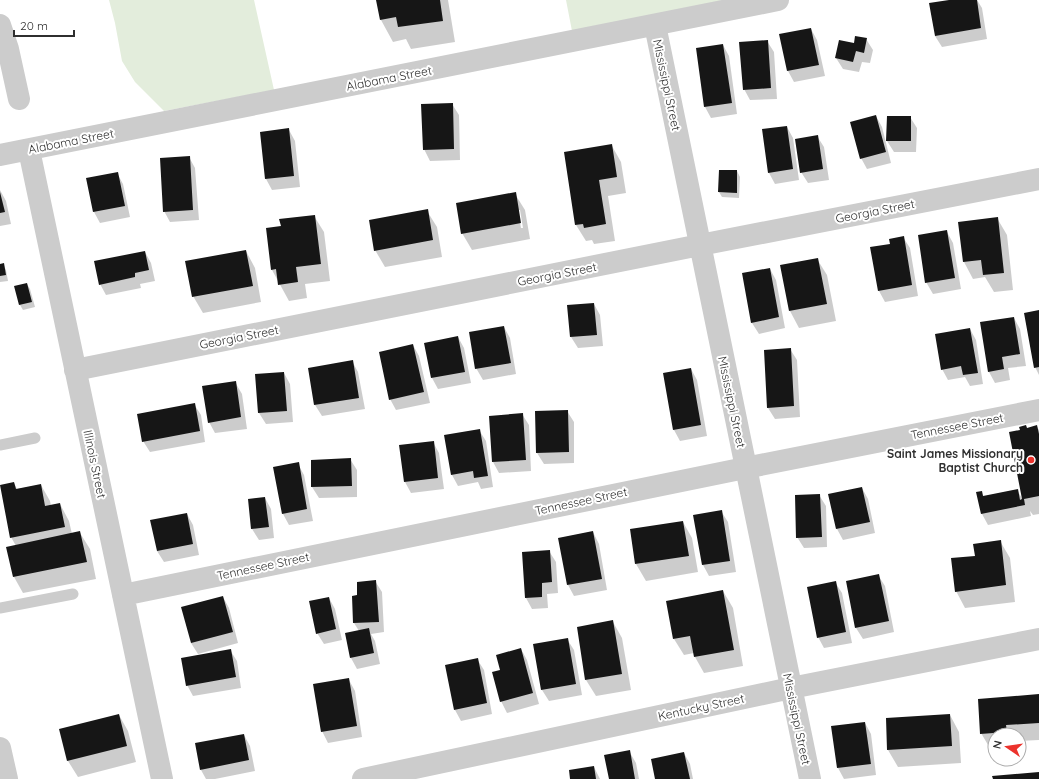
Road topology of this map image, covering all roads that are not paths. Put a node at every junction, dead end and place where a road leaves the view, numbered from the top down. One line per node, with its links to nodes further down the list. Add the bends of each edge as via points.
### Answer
1 (778, 0): 3 (street, Alabama Street)
2 (0, 25): 4 (street, via 8,48)
3 (654, 25): 5 (street, Alabama Street); 8 (street, Mississippi Street)
4 (19, 99)
5 (29, 150): 6 (street, Alabama Street); 9 (street, Illinois Street)
6 (0, 155)
7 (1039, 179): 8 (street, Georgia Street)
8 (700, 245): 9 (street, Georgia Street); 13 (street, Mississippi Street)
9 (76, 370): 15 (street, Illinois Street)
10 (1039, 410): 13 (street, Tennessee Street)
11 (35, 438): 12 (lane)
12 (0, 445)
13 (745, 468): 15 (street, Tennessee Street); 18 (street, Mississippi Street)
14 (73, 594): 16 (lane)
15 (123, 595): 21 (street, Illinois Street)
16 (0, 608)
17 (1039, 639): 18 (street, Kentucky Street)
18 (790, 688): 22 (street, Kentucky Street); 23 (street, Mississippi Street)
19 (0, 748): 20 (street)
20 (7, 779)
21 (162, 779)
22 (363, 779)
23 (810, 779)

